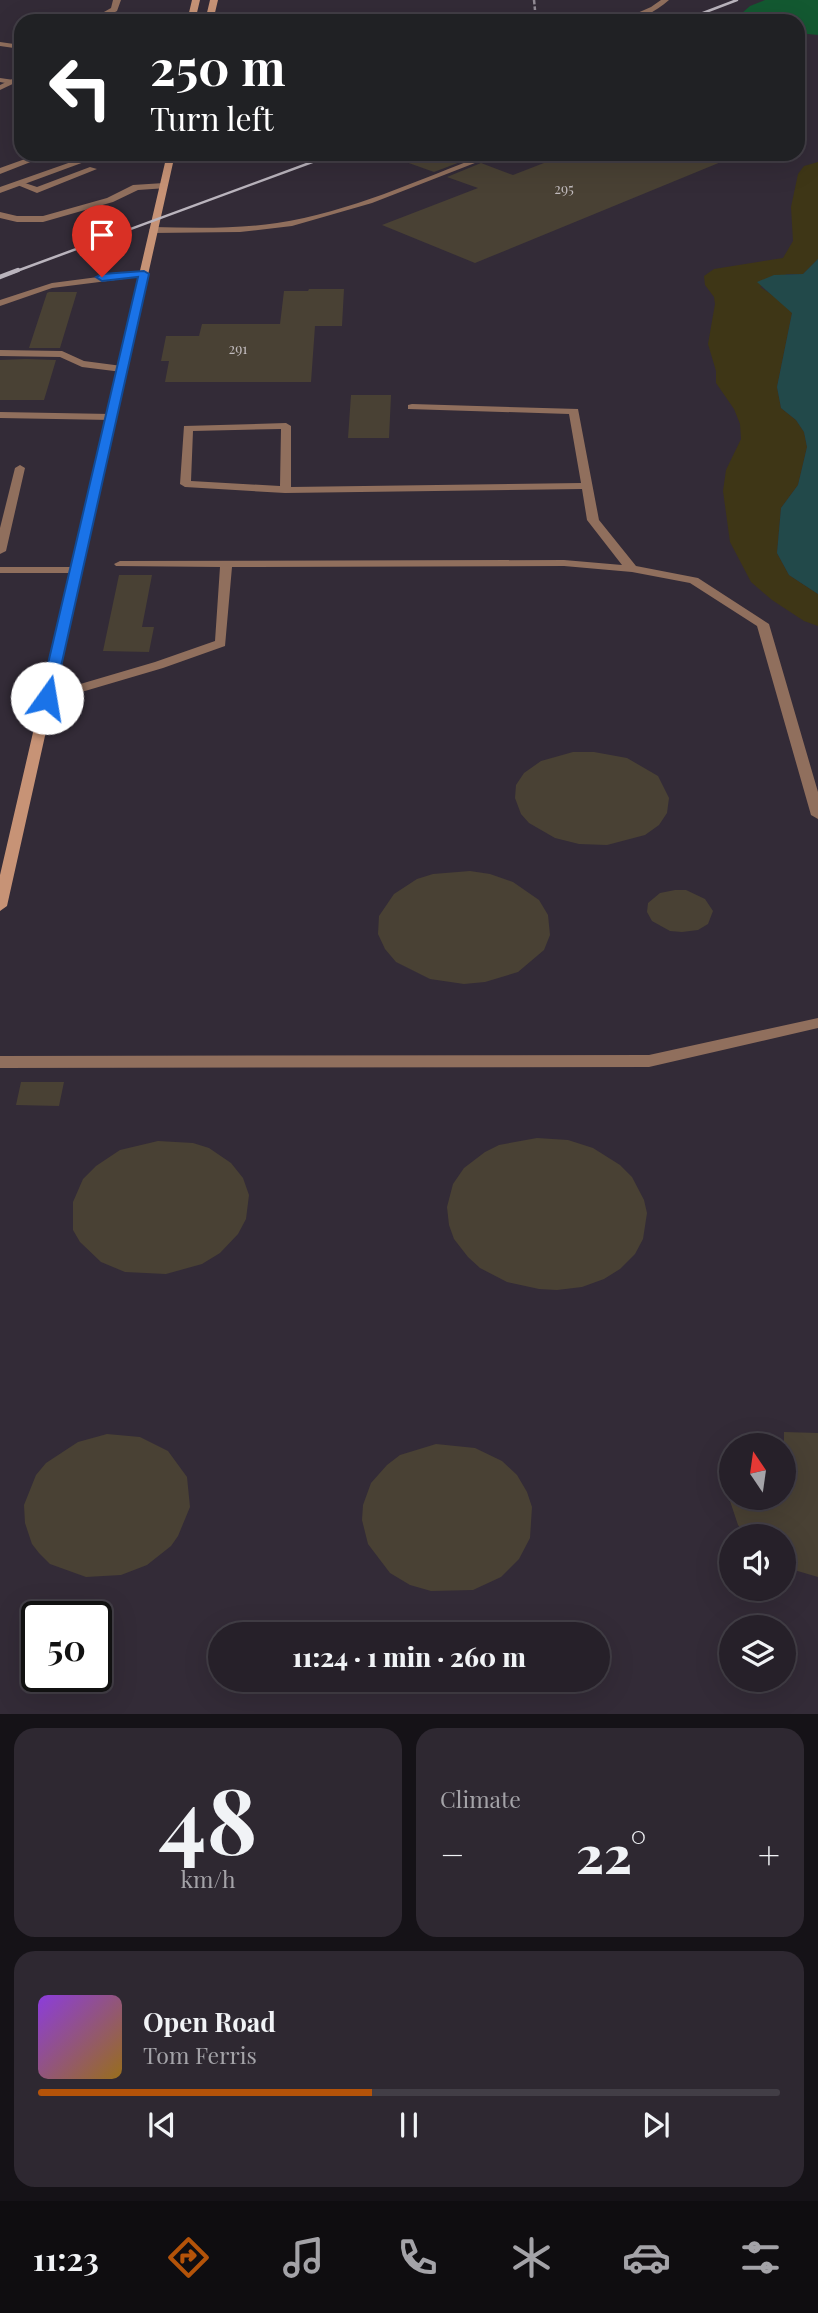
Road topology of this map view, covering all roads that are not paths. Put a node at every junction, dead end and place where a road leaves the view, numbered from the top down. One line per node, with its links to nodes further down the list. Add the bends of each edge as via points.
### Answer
1 (117, 0): 3 (street, via 114,9)
2 (666, 0): 4 (street)
3 (105, 14)
4 (641, 14)
5 (0, 80): 7 (street)
6 (14, 80): 7 (street)
7 (11, 82): 8 (street)
8 (0, 88)
9 (29, 161): 14 (street)
10 (81, 161): 15 (street)
11 (169, 161): 16 (main road)
12 (476, 161): 19 (street, via 378,198 293,223)
13 (93, 169): 15 (street, via 37,190)
14 (0, 172)
15 (19, 184): 17 (street)
16 (163, 186): 18 (street, via 136,187 110,200 43,219); 19 (main road)
17 (0, 190)
18 (0, 215)
19 (153, 230): 20 (main road)
20 (144, 274): 21 (street, via 87,279 20,293); 23 (main road)
21 (0, 303)
22 (0, 353): 23 (street, via 62,354 82,364)
23 (122, 369): 26 (main road)
24 (412, 407): 28 (street, via 574,411)
25 (0, 415): 26 (street)
26 (111, 416): 34 (main road)
27 (20, 468): 30 (street)
28 (586, 485): 29 (street); 33 (street, via 593,520)
29 (285, 490): 29 (street, via 286,426 188,428 186,484)
30 (0, 551)
31 (120, 564): 32 (street)
32 (226, 565): 33 (street, via 564,563); 36 (street, via 220,643)
33 (632, 569): 37 (street, via 694,580 763,624)
34 (76, 570): 35 (street); 36 (main road)
35 (1, 572)
36 (47, 698): 38 (main road)
37 (818, 815)
38 (0, 906)
39 (818, 1023): 40 (street, via 649,1060)
40 (0, 1062)

